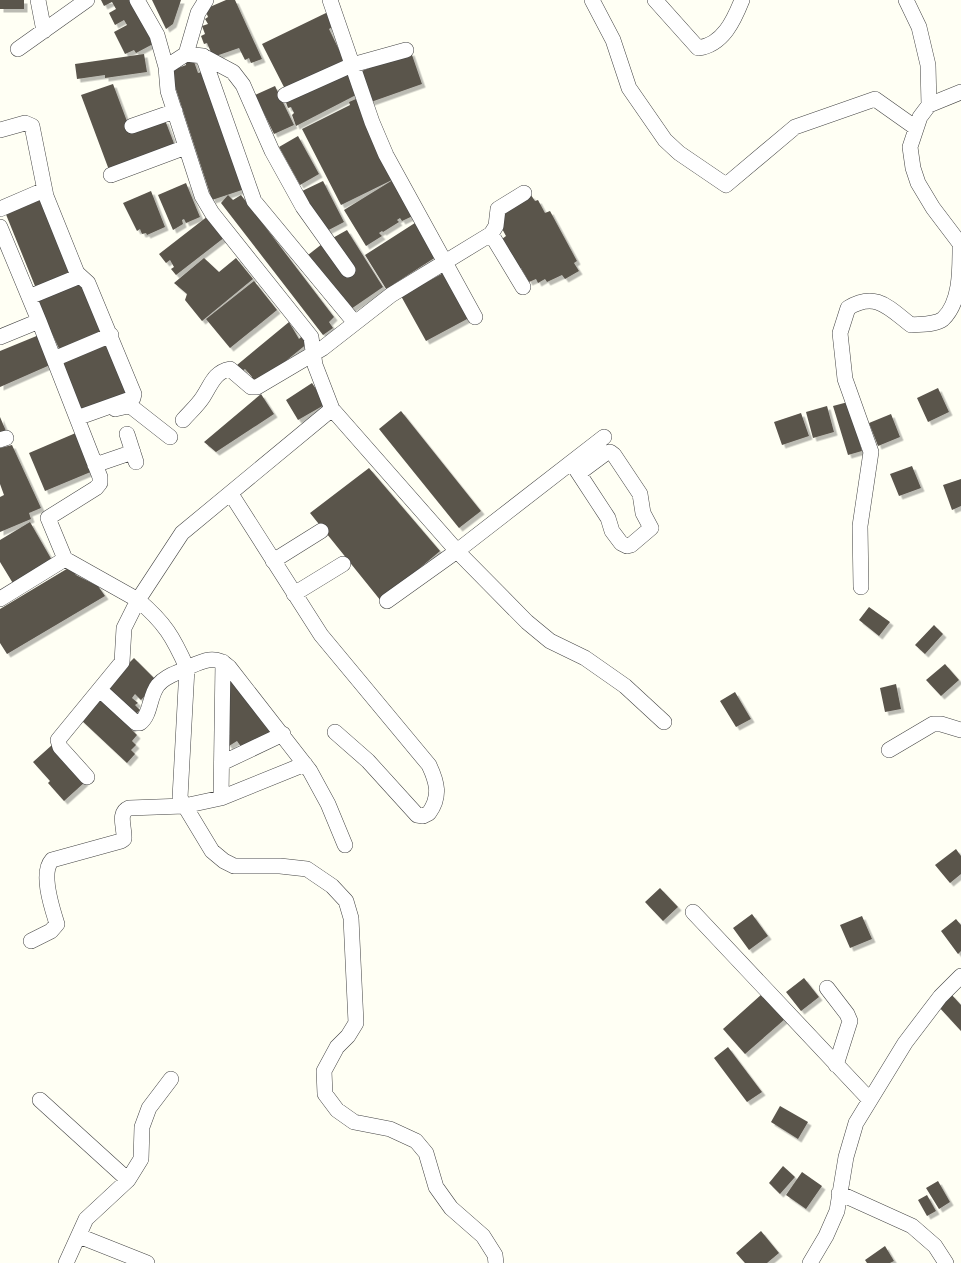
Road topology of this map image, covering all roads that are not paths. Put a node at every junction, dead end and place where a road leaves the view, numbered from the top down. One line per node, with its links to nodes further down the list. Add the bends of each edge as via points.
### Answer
1 (38, 0): 11 (street)
2 (87, 0): 11 (street)
3 (137, 0): 17 (street, via 157,35)
4 (206, 0): 14 (street)
5 (330, 0): 16 (street)
6 (592, 0): 23 (street, via 613,40 628,88 665,140 726,185 795,127 875,99)
7 (655, 0): 10 (street, via 698,48 725,33)
8 (725, 0): 10 (street)
9 (906, 0): 20 (street, via 919,27 928,64)
10 (739, 7)
11 (44, 31): 12 (street)
12 (18, 49)
13 (406, 50): 16 (street)
14 (186, 54): 15 (street); 17 (street)
15 (203, 56): 34 (street, via 233,72 243,85 272,151 303,207); 40 (street, via 254,201)
16 (352, 65): 19 (street); 33 (street, via 386,155)
17 (166, 67): 21 (street)
18 (961, 92): 20 (street)
19 (285, 95)
20 (929, 105): 23 (street)
21 (175, 111): 22 (street); 25 (street)
22 (132, 126)
23 (916, 128): 32 (street, via 910,147 918,183)
24 (0, 130): 27 (street, via 30,124)
25 (186, 147): 26 (street); 43 (street, via 202,196 212,213 311,338)
26 (111, 176)
27 (44, 190): 29 (street); 35 (street)
28 (524, 194): 31 (street, via 498,209)
29 (0, 209)
30 (0, 227): 37 (street)
31 (491, 234): 33 (street); 36 (street)
32 (961, 245): 59 (street, via 961,292 943,320 911,325 882,303 860,301 848,308 840,333 845,379 871,452 860,526)
33 (445, 262): 38 (street); 40 (street)
34 (348, 270)
35 (80, 276): 37 (street); 41 (street, via 88,283)
36 (523, 287)
37 (29, 297): 39 (street)
38 (475, 317)
39 (39, 321): 42 (street); 44 (street)
40 (355, 323): 43 (street)
41 (111, 335): 44 (street); 47 (street, via 135,396)
42 (0, 337)
43 (313, 353): 45 (street); 46 (street, via 254,388 230,369 223,370)
44 (54, 359): 47 (street)
45 (332, 409): 53 (street); 55 (street)
46 (183, 420)
47 (78, 421): 49 (street, via 128,406); 51 (street)
48 (127, 434): 51 (street, via 135,457)
49 (170, 437)
50 (604, 437): 52 (street)
51 (96, 465): 56 (street, via 100,477 96,488 48,518)
52 (575, 468): 52 (street, via 621,543 631,545 649,531 640,494 614,455 606,453); 55 (street)
53 (231, 494): 57 (street); 62 (street, via 182,533)
54 (321, 531): 57 (street)
55 (457, 551): 63 (street); 67 (street, via 526,622 625,686)
56 (65, 559): 61 (street); 62 (street)
57 (273, 561): 60 (street)
58 (343, 564): 60 (street)
59 (861, 587)
60 (294, 594): 69 (street, via 321,635 429,765 437,783 429,813 417,815 368,761)
61 (0, 599)
62 (138, 600): 65 (street, via 172,635); 66 (street, via 124,627 122,662)
63 (387, 601)
64 (223, 662): 65 (street, via 207,658); 70 (street); 72 (street)
65 (187, 668): 66 (street, via 158,686 140,723); 76 (street, via 180,789)
66 (100, 690): 74 (street, via 58,740)
67 (664, 722)
68 (961, 730): 71 (street, via 933,724)
69 (335, 732)
70 (283, 734): 72 (street); 73 (street)
71 (889, 750)
72 (222, 762): 75 (street)
73 (305, 764): 75 (street); 77 (street)
74 (87, 777)
75 (221, 798): 76 (street)
76 (184, 806): 79 (street, via 124,810 124,839 52,860 45,871 57,924); 91 (street, via 212,851 224,861 234,866 307,868 346,902 351,918 356,1023 324,1071 325,1094 337,1110 354,1122 390,1129 416,1141 426,1153 436,1187 451,1208 483,1236)
77 (345, 845)
78 (693, 912): 82 (street)
79 (31, 941)
80 (961, 976): 84 (street, via 905,1043)
81 (827, 988): 82 (street, via 850,1021)
82 (836, 1065): 84 (street)
83 (171, 1079): 86 (street, via 148,1108 142,1127 141,1160)
84 (869, 1099): 87 (street, via 856,1123)
85 (40, 1101): 86 (street)
86 (128, 1180): 88 (street, via 86,1219)
87 (839, 1193): 92 (street, via 837,1211); 93 (street, via 912,1226 935,1246)
88 (78, 1236): 89 (street); 90 (street)
89 (66, 1263)
90 (147, 1263)
91 (496, 1263)
92 (810, 1263)
93 (946, 1263)

